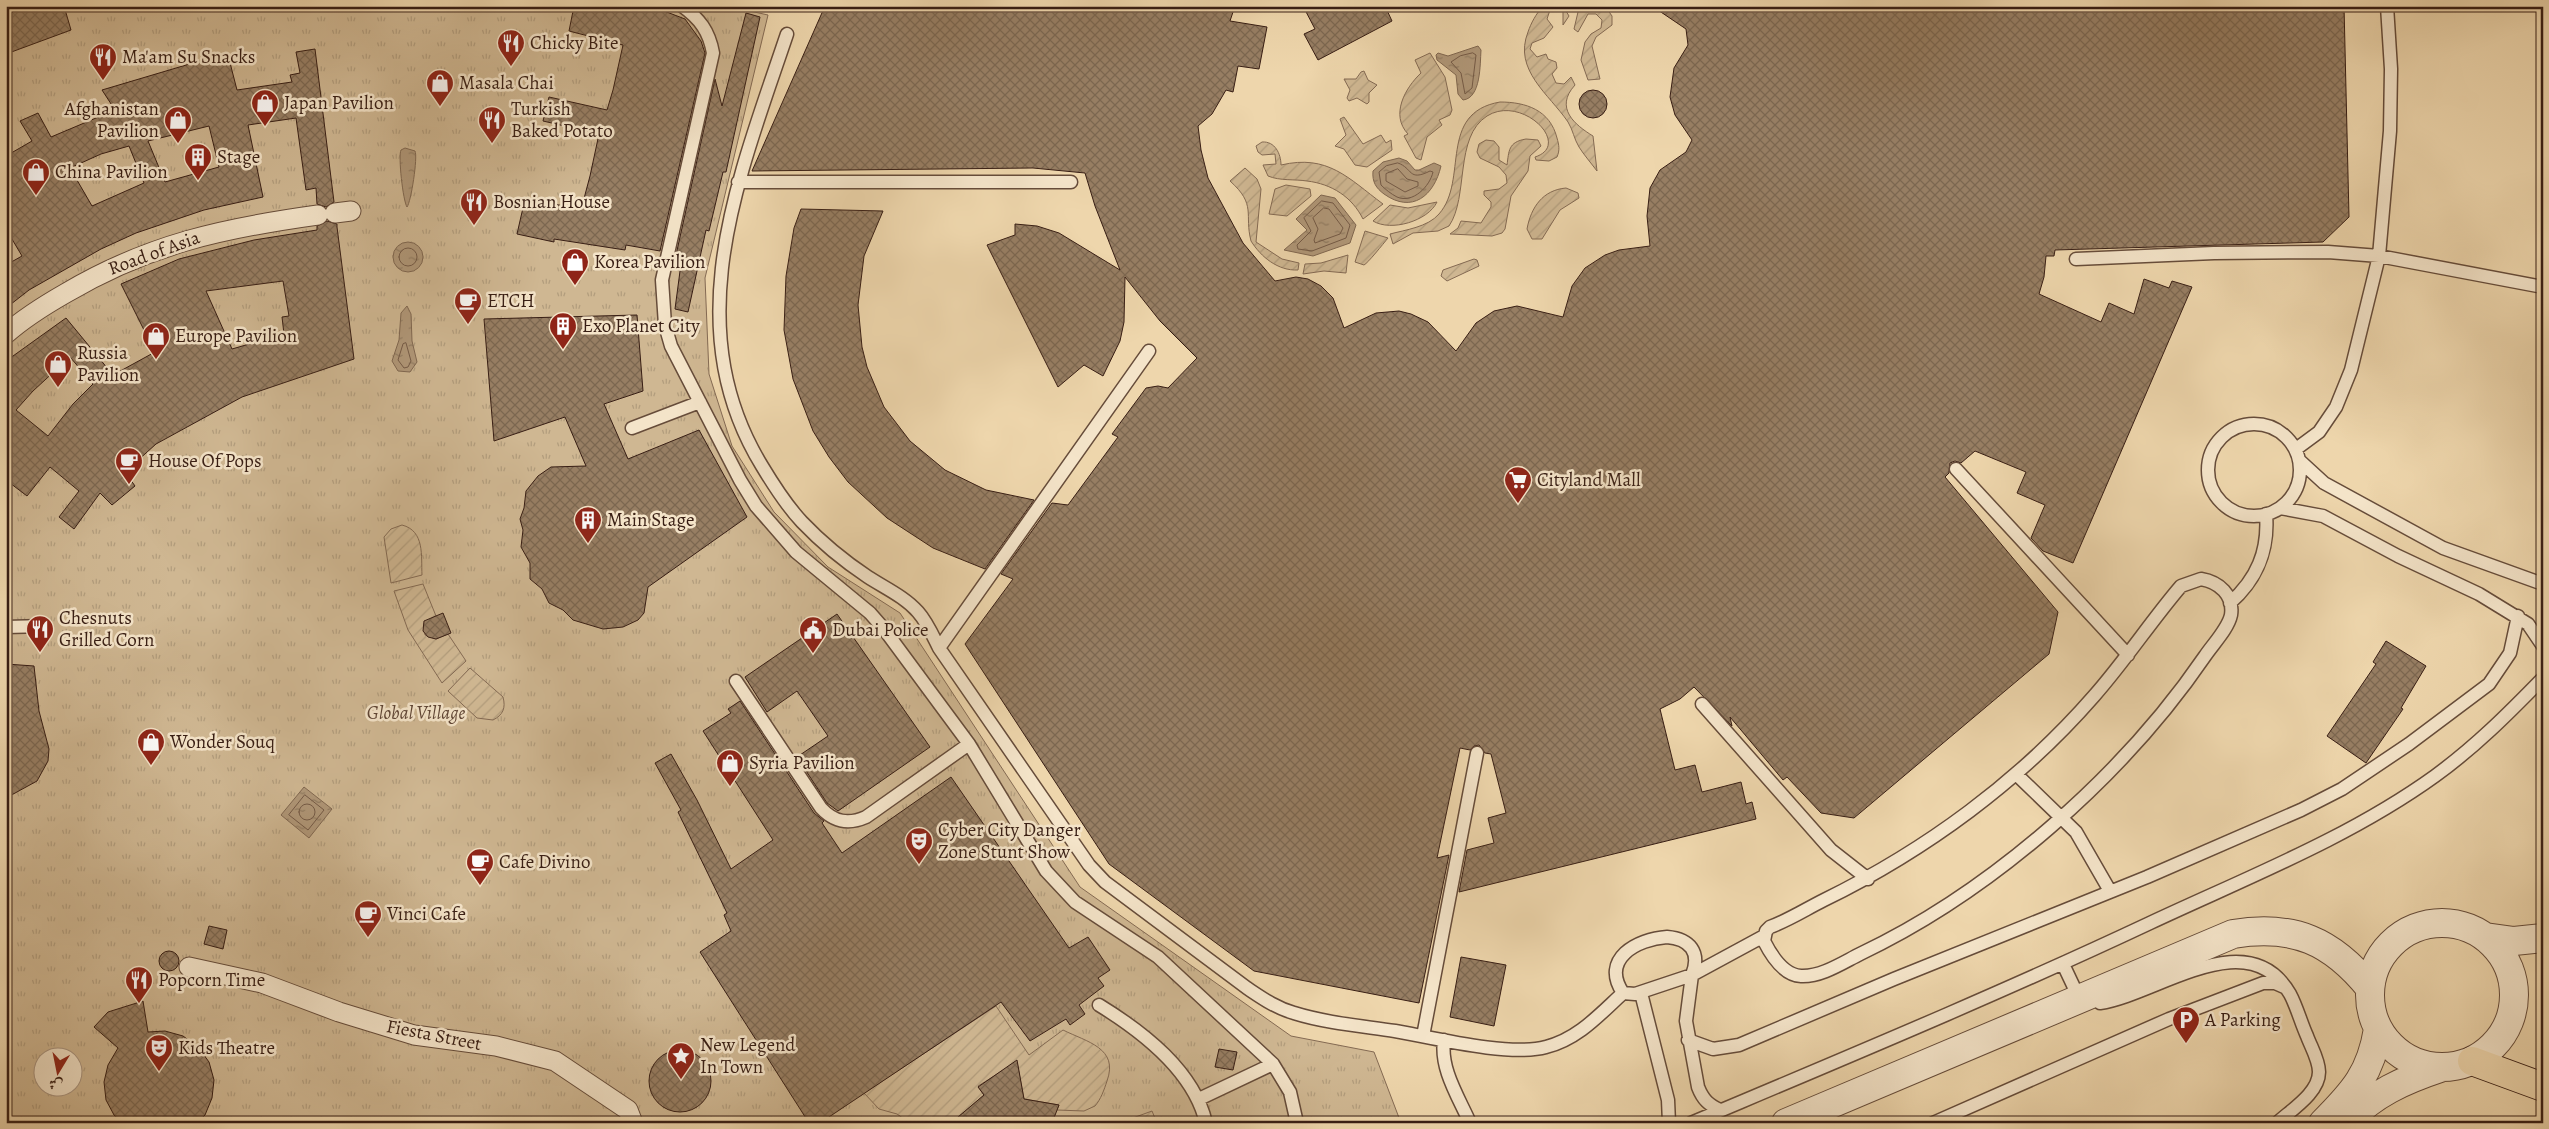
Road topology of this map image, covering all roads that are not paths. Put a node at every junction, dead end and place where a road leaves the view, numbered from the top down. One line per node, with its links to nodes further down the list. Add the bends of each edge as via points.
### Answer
1 (682, 6): 12 (lane, via 704,25 713,53 666,258 662,303 671,346)
2 (2387, 6): 7 (lane, via 2390,131)
3 (787, 34): 4 (lane)
4 (738, 182): 5 (lane); 26 (lane, via 729,220 718,306 723,366 740,424 781,496 800,520 845,561 910,605 924,620)
5 (1071, 182)
6 (335, 213): 10 (street, Road of Asia, via 214,232 143,254 97,274 46,304)
7 (2379, 256): 8 (lane, via 2273,252); 9 (lane); 14 (lane, via 2354,360 2336,407 2320,432)
8 (2076, 259)
9 (2543, 287)
10 (6, 334)
11 (1149, 351): 26 (lane)
12 (700, 402): 13 (lane); 31 (lane, via 740,480 765,518 796,552 870,613)
13 (632, 428)
14 (2298, 455): 16 (lane, via 2300,475 2297,488); 17 (lane, via 2286,436 2273,427 2257,424 2226,432 2215,444 2208,474 2212,490 2235,512 2250,516); 19 (lane, via 2324,483 2443,548)
15 (1956, 469): 27 (lane)
16 (2280, 508): 17 (lane); 22 (lane, via 2323,516)
17 (2266, 514): 21 (lane, via 2267,540 2258,570 2250,584)
18 (2543, 577): 19 (lane)
19 (2529, 580): 20 (lane)
20 (2543, 584)
21 (2230, 603): 27 (lane, via 2220,586 2211,580 2190,581 2174,594); 34 (lane, via 2231,614 2227,624 2156,721 2113,768)
22 (2518, 616): 25 (lane, via 2535,631); 36 (lane, via 2510,653 2488,684 2371,770 2301,810)
23 (46, 626): 24 (lane)
24 (6, 627)
25 (2543, 646)
26 (939, 648): 50 (lane, via 1089,864 1105,882 1269,1003 1319,1019)
27 (2128, 656): 33 (lane, via 2094,696)
28 (2543, 678): 40 (lane, via 2490,731 2435,776 2374,815)
29 (736, 681): 31 (lane, via 821,808 837,820 846,822 866,817)
30 (1702, 704): 35 (lane, via 1831,850)
31 (969, 744): 54 (lane, via 1059,888 1158,957)
32 (1477, 753): 50 (lane)
33 (2016, 774): 34 (lane); 35 (lane, via 1913,851)
34 (2061, 816): 36 (lane, via 2084,844); 37 (lane, via 1999,868 1939,910 1882,944 1826,970 1806,976 1788,973 1767,946)
35 (1868, 879): 37 (lane, via 1770,927)
36 (2110, 892): 52 (lane, via 1739,1045 1713,1049)
37 (1764, 936): 42 (lane)
38 (2485, 937): 39 (street, via 2514,941); 44 (street, via 2468,928 2450,924 2412,929 2383,953 2374,970); 53 (street, via 2508,966 2514,984 2514,1003 2510,1021 2501,1038 2488,1052)
39 (2543, 938)
40 (2063, 964): 47 (lane); 58 (lane)
41 (189, 967): 59 (street, Fiesta Street, via 262,983 339,1012 414,1035 496,1046 555,1061 628,1110)
42 (1692, 975): 45 (lane); 46 (lane, via 1696,961 1686,942 1679,938 1655,938 1637,944 1616,967 1615,976); 52 (lane, via 1686,1010)
43 (2286, 988): 47 (lane, via 2264,969 2229,962 2205,966 2107,1002 2092,1003); 66 (lane, via 2275,983 2263,983 2169,1019); 67 (lane, via 2319,1071 2315,1087)
44 (2370, 988): 47 (street, via 2353,968 2323,945 2270,930 2233,934); 49 (street)
45 (1641, 992): 46 (lane); 63 (lane, via 1668,1100)
46 (1623, 993): 51 (lane, via 1582,1030 1544,1048 1516,1050)
47 (2078, 999): 65 (street)
48 (1099, 1005): 57 (lane, via 1155,1046)
49 (2378, 1029): 55 (street, via 2404,1056); 68 (street, via 2371,1064 2362,1080)
50 (1423, 1036): 51 (lane)
51 (1444, 1040): 62 (lane, via 1446,1070)
52 (1688, 1040): 58 (lane, via 1702,1098)
53 (2472, 1061): 55 (street); 56 (highway)
54 (1274, 1064): 57 (lane); 61 (lane, via 1290,1092)
55 (2440, 1068): 69 (street, via 2384,1091)
56 (2543, 1087)
57 (1199, 1099): 60 (lane)
58 (1720, 1110): 64 (lane)
59 (633, 1123)
60 (1206, 1123)
61 (1297, 1123)
62 (1470, 1123)
63 (1669, 1123)
64 (1691, 1123)
65 (1786, 1123)
66 (1933, 1123)
67 (2277, 1123)
68 (2323, 1123)
69 (2346, 1123)

